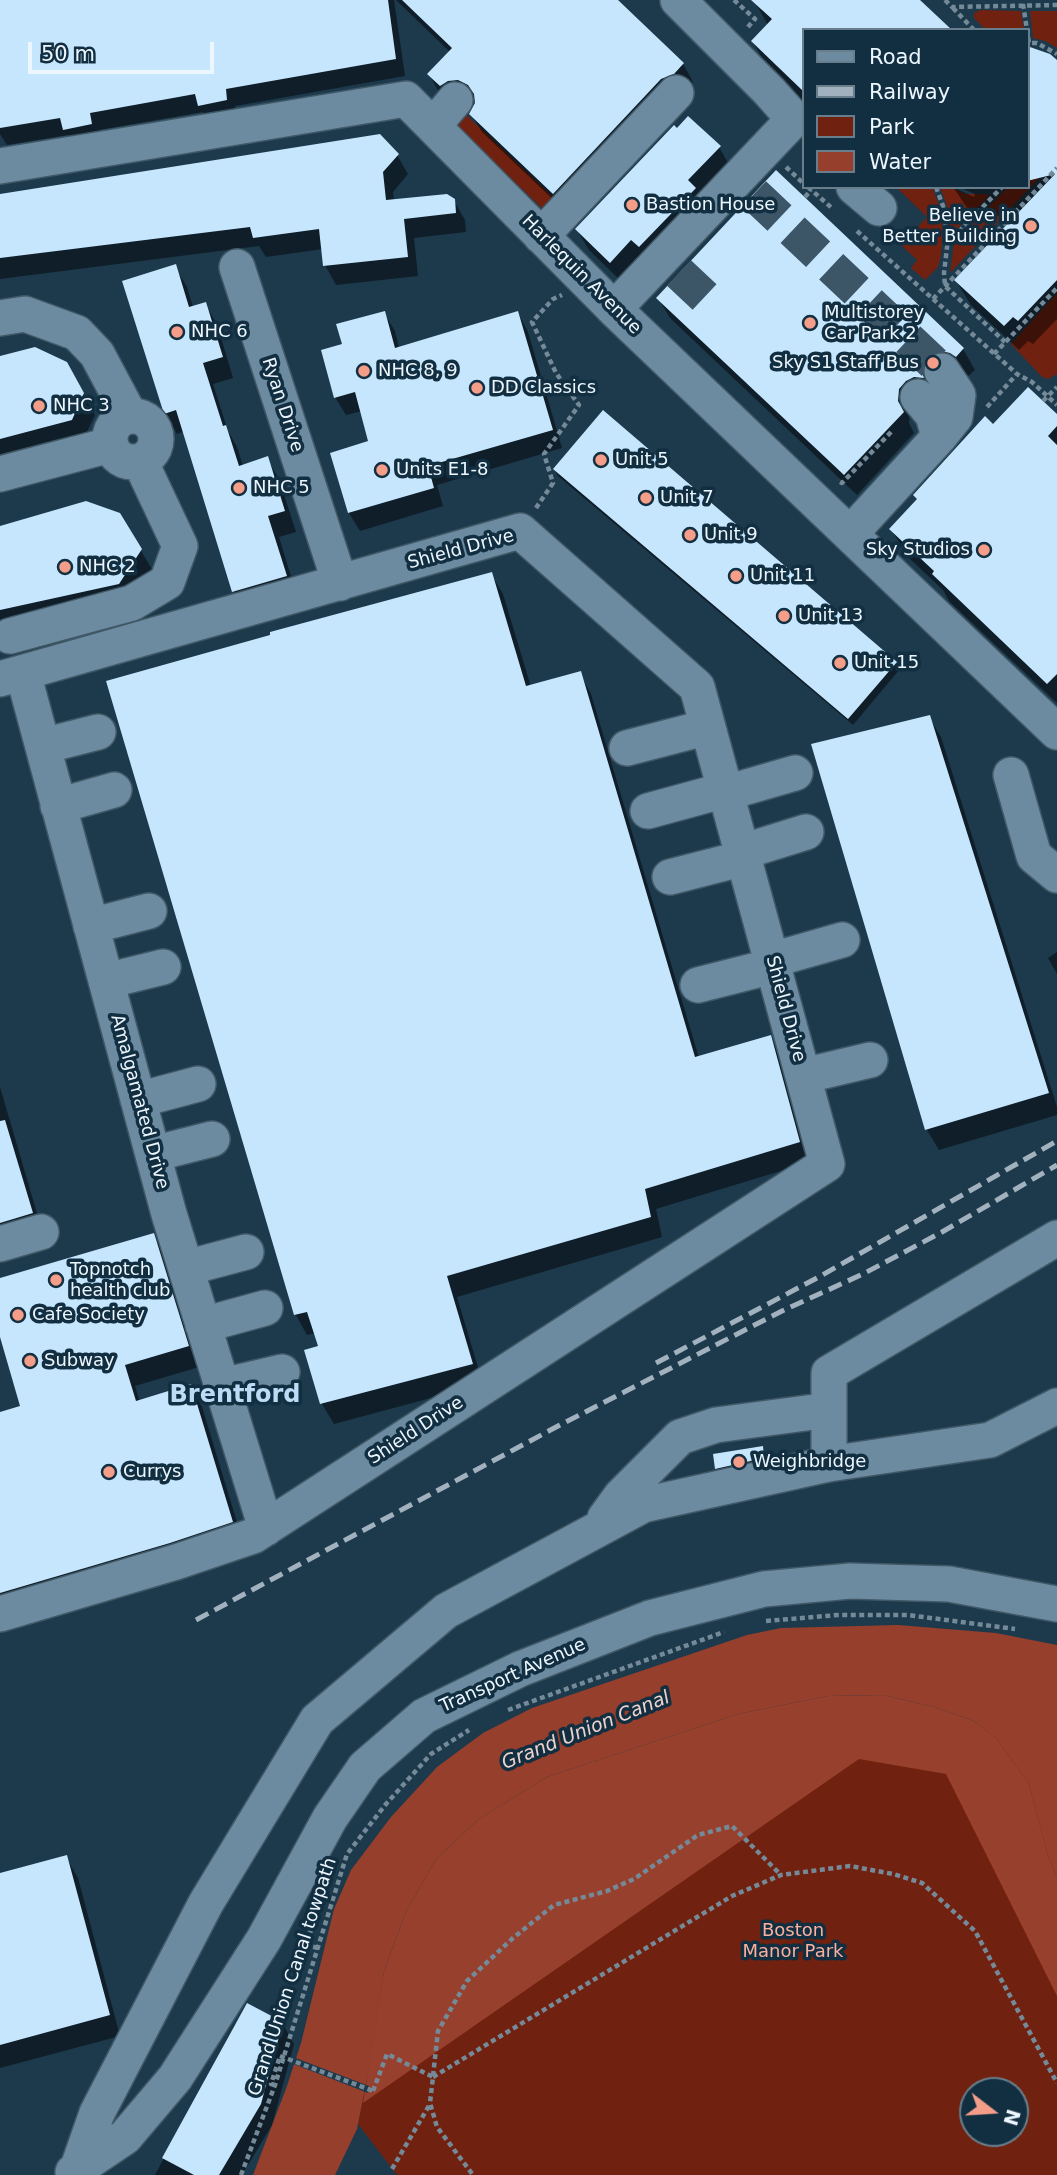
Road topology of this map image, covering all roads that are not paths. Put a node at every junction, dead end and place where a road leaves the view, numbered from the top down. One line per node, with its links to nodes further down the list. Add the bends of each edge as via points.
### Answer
1 (678, 0): 3 (street, via 769,91)
2 (676, 93): 5 (street)
3 (798, 127): 7 (street, via 670,266)
4 (0, 166): 5 (street, Harlequin Avenue, via 406,99 444,113)
5 (541, 236): 7 (street, Harlequin Avenue)
6 (237, 267): 14 (street, Ryan Drive)
7 (609, 303): 13 (street, Harlequin Avenue)
8 (0, 318): 11 (street, via 25,314 77,333 97,354 130,416 145,419 155,431 152,453)
9 (942, 371): 10 (street, via 958,396 955,417)
10 (939, 437): 13 (street); 13 (street, via 933,415 903,414 918,431)
11 (125, 453): 12 (street); 15 (street, via 180,546 167,582 132,603)
12 (0, 474)
13 (842, 527): 19 (street, Harlequin Avenue)
14 (340, 583): 16 (street, Shield Drive); 17 (street, Shield Drive, via 520,531 697,687)
15 (10, 636)
16 (11, 676): 20 (street, Amalgamated Drive)
17 (708, 727): 21 (street); 25 (street, Shield Drive)
18 (98, 732): 20 (street)
19 (1057, 732)
20 (43, 746): 26 (street, Amalgamated Drive)
21 (627, 748)
22 (795, 773): 25 (street)
23 (1012, 775): 30 (street, via 1034,856)
24 (114, 790): 26 (street)
25 (725, 791): 27 (street); 29 (street, Shield Drive)
26 (58, 806): 33 (street, Amalgamated Drive)
27 (648, 811)
28 (806, 832): 29 (street)
29 (743, 855): 31 (street); 35 (street, Shield Drive)
30 (1057, 875)
31 (670, 877)
32 (149, 911): 33 (street)
33 (91, 926): 37 (street, Amalgamated Drive)
34 (842, 940): 35 (street)
35 (772, 963): 38 (street); 40 (street, Shield Drive)
36 (163, 967): 37 (street)
37 (106, 981): 42 (street, Amalgamated Drive)
38 (698, 985)
39 (870, 1060): 40 (street)
40 (803, 1076): 57 (street, Shield Drive, via 827,1164)
41 (198, 1084): 42 (street)
42 (138, 1100): 44 (street, Amalgamated Drive)
43 (212, 1139): 44 (street)
44 (153, 1154): 49 (street, Amalgamated Drive)
45 (41, 1232): 47 (street)
46 (1057, 1238): 55 (street, via 829,1373)
47 (0, 1244)
48 (246, 1252): 49 (street)
49 (186, 1268): 51 (street, Amalgamated Drive)
50 (265, 1308): 51 (street)
51 (203, 1325): 53 (street, Amalgamated Drive)
52 (282, 1372): 53 (street)
53 (222, 1386): 57 (street, Amalgamated Drive)
54 (1057, 1406): 56 (street, via 990,1440)
55 (829, 1410): 56 (street); 58 (street, via 716,1425 680,1437 621,1496)
56 (828, 1464): 58 (street, via 643,1504)
57 (266, 1528): 60 (street, Shield Drive, via 176,1562)
58 (595, 1531): 61 (street, via 446,1611 317,1720 206,1903)
59 (1057, 1604): 62 (street, Transport Avenue, via 948,1584 850,1581 764,1589 650,1618 520,1669 424,1716 365,1767 330,1818 264,1939 214,2018 175,2078)
60 (0, 1614)
61 (130, 2053): 62 (street); 63 (street, via 97,2113)
62 (136, 2124): 63 (street, Transport Avenue, via 125,2137)
63 (72, 2173)

